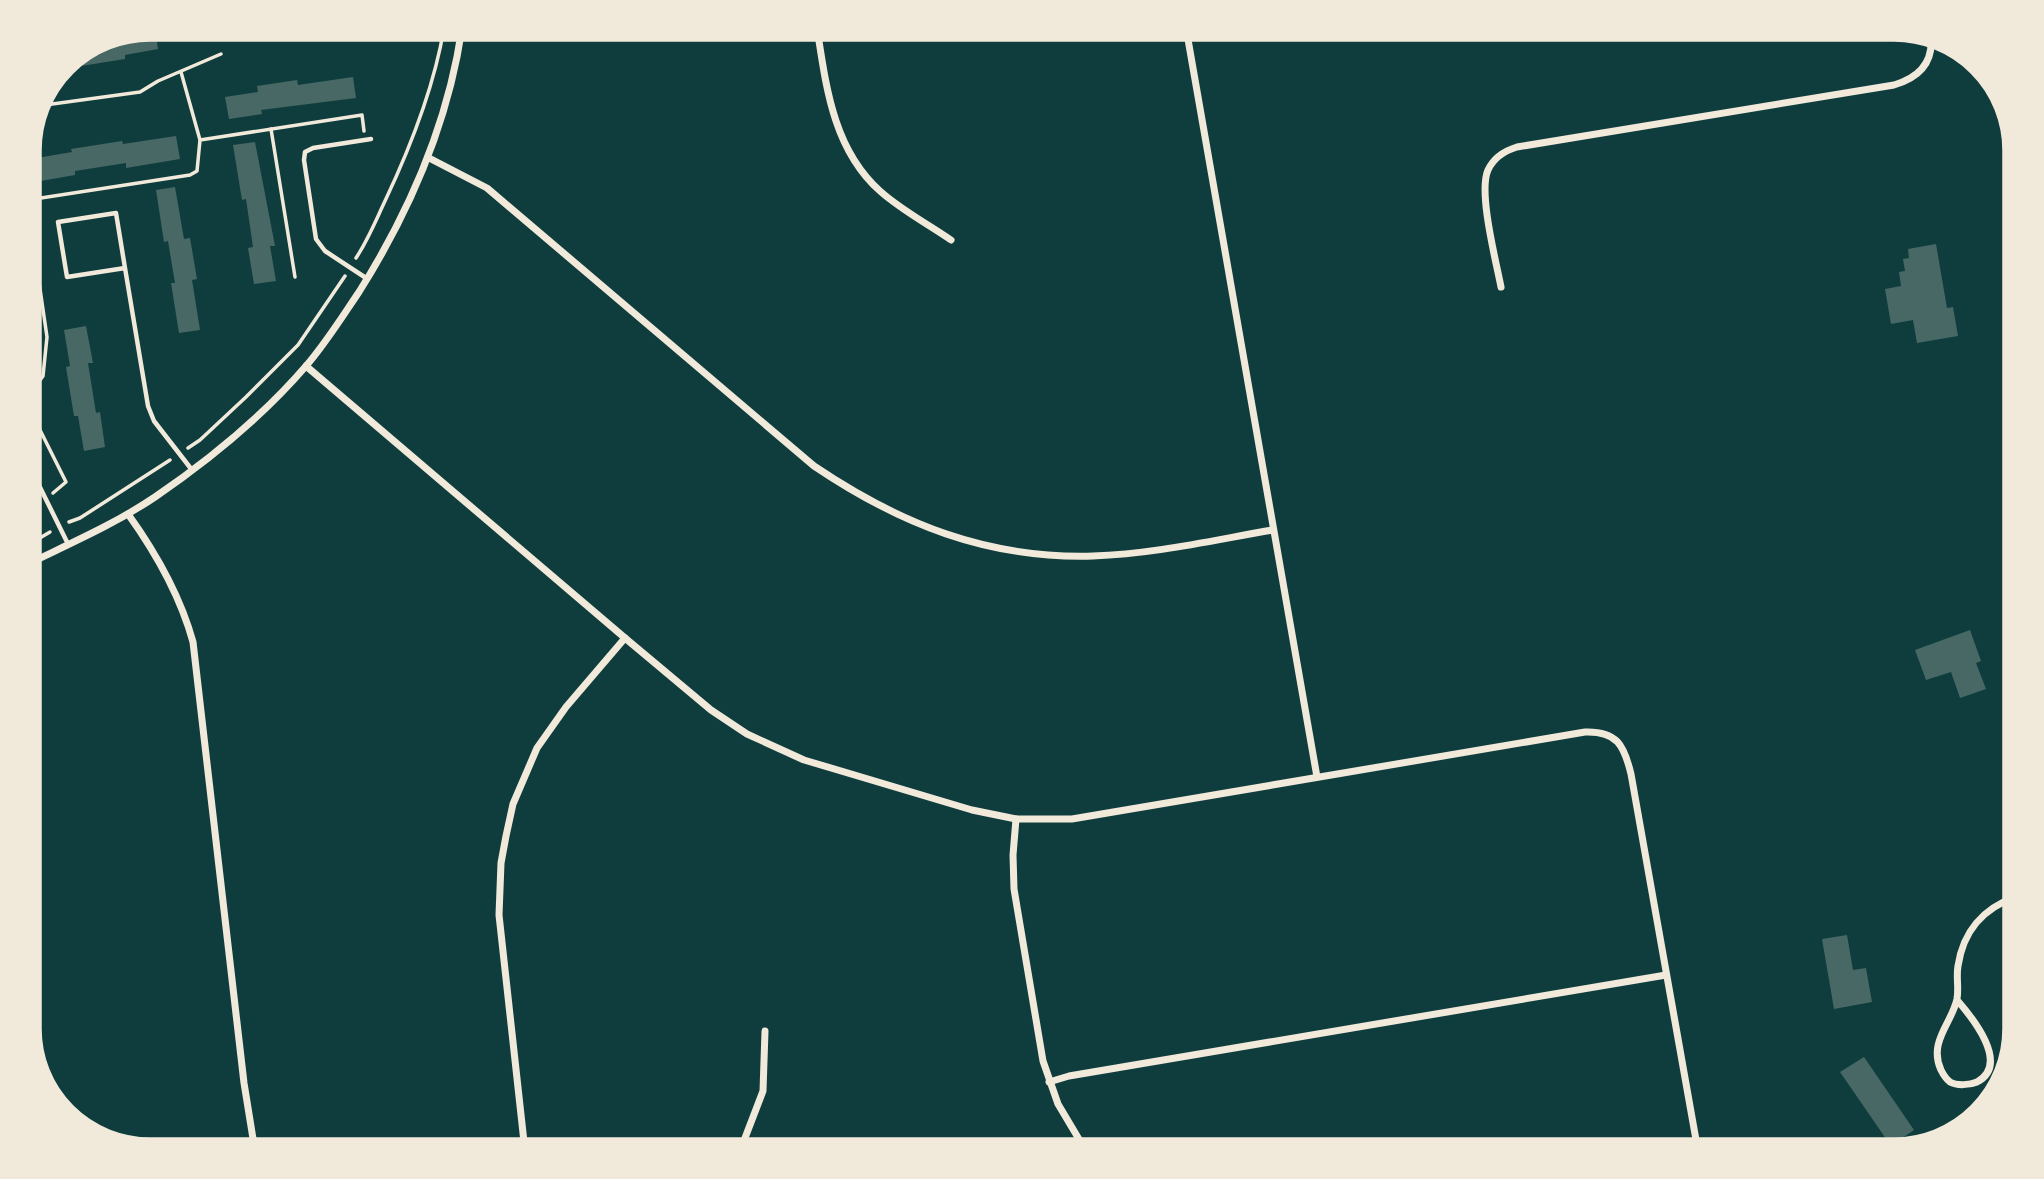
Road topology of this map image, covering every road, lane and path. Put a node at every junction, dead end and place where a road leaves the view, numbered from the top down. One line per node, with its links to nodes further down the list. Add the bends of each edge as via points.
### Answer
1 (442, 40): 15 (path, via 418,122)
2 (460, 40): 12 (street)
3 (819, 40): 14 (street, via 829,100 854,159 880,191)
4 (1188, 40): 32 (street)
5 (1932, 47): 20 (street, via 1919,73 1894,85 1504,151 1488,168 1484,191)
6 (221, 54): 7 (path)
7 (181, 72): 8 (path, via 140,92); 11 (path)
8 (51, 104)
9 (271, 129): 10 (path, via 362,115); 11 (path); 18 (path)
10 (368, 139): 19 (lane, via 313,148 305,152 304,160 316,239 325,251)
11 (200, 140): 13 (path, via 197,171 190,175)
12 (429, 158): 19 (street); 32 (street, via 486,188 814,466 898,516 993,547 1076,556 1149,551)
13 (40, 198)
14 (951, 240)
15 (364, 246)
16 (125, 268): 16 (lane, via 117,213 58,222 67,277); 27 (lane, via 148,406 154,421)
17 (40, 275): 23 (path, via 47,337)
18 (295, 276)
19 (367, 279): 22 (street)
20 (1501, 288)
21 (335, 290): 25 (path, via 298,345)
22 (306, 366): 27 (street, via 255,418); 35 (street)
23 (40, 380)
24 (40, 430): 29 (path, via 66,482)
25 (200, 440)
26 (162, 467): 31 (path)
27 (192, 470): 30 (street)
28 (40, 487): 29 (lane)
29 (46, 499): 33 (lane)
30 (128, 514): 33 (street); 43 (street, via 179,600 193,642)
31 (80, 518)
32 (1273, 530): 36 (street)
33 (68, 544): 34 (street)
34 (40, 558)
35 (625, 638): 37 (street, via 711,709 762,743 933,799); 44 (street, via 537,748 513,804 506,836 499,915)
36 (1317, 777): 37 (street, via 1072,818); 39 (street, via 1585,732 1608,735 1626,755)
37 (1016, 819): 42 (street, via 1014,889)
38 (2004, 901): 40 (street, via 1985,913 1963,942)
39 (1666, 975): 42 (street); 47 (street)
40 (1957, 1000): 40 (street, via 1975,1020 1990,1056 1985,1074 1968,1084 1951,1082 1938,1064 1938,1040)
41 (765, 1031): 45 (street, via 763,1091)
42 (1049, 1082): 46 (street)
43 (253, 1139)
44 (524, 1139)
45 (745, 1139)
46 (1078, 1139)
47 (1696, 1139)

